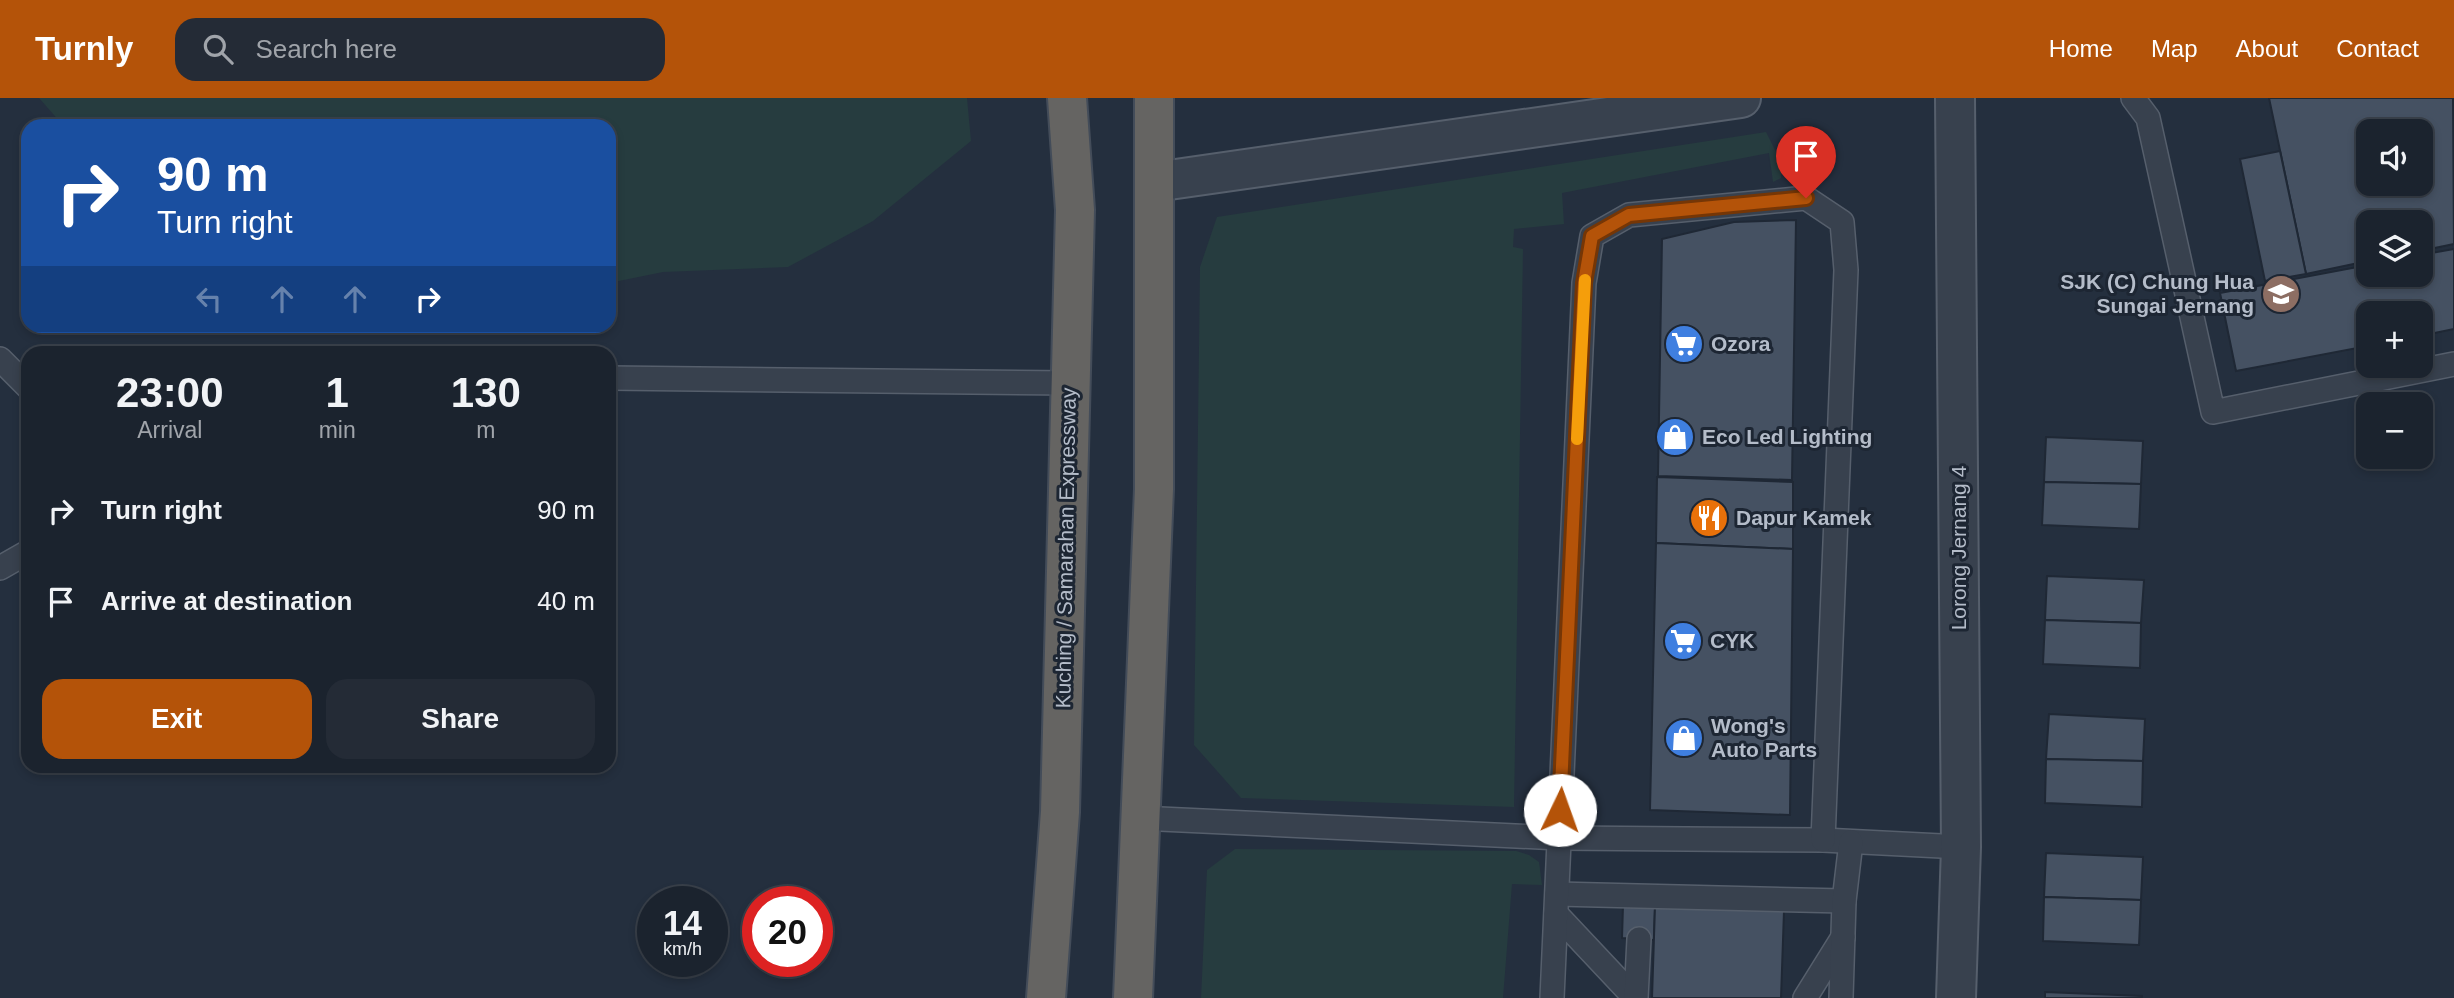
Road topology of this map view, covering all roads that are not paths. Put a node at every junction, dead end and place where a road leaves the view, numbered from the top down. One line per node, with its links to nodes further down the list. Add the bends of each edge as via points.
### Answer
1 (1067, 98): 12 (highway, Kuching / Samarahan Expressway, via 1075,210)
2 (1154, 98): 7 (highway)
3 (1741, 98): 7 (street)
4 (1955, 98): 19 (street, Lorong Jernang 4)
5 (2133, 98): 6 (lane)
6 (2153, 108): 9 (lane, via 2213,412)
7 (1155, 181): 15 (highway, via 1154,489)
8 (0, 359): 11 (lane)
9 (2454, 364)
10 (616, 378): 12 (lane)
11 (21, 380)
12 (1070, 383): 24 (highway, Kuching / Samarahan Expressway, via 1060,812)
13 (21, 556): 14 (lane)
14 (0, 568)
15 (1139, 818): 16 (lane); 25 (highway)
16 (1559, 838): 17 (lane); 17 (lane, via 1584,283 1592,236 1629,215 1806,198 1842,222 1846,270); 21 (lane)
17 (1823, 840): 18 (lane)
18 (1851, 842): 19 (lane); 20 (lane)
19 (1961, 847): 30 (street, Lorong Jernang 4)
20 (1844, 901): 21 (lane); 22 (lane)
21 (1557, 904): 26 (lane); 27 (lane)
22 (1843, 937): 28 (lane); 29 (lane)
23 (1639, 939): 27 (lane)
24 (1046, 998)
25 (1133, 998)
26 (1552, 998)
27 (1636, 998)
28 (1805, 998)
29 (1841, 998)
30 (1956, 998)

